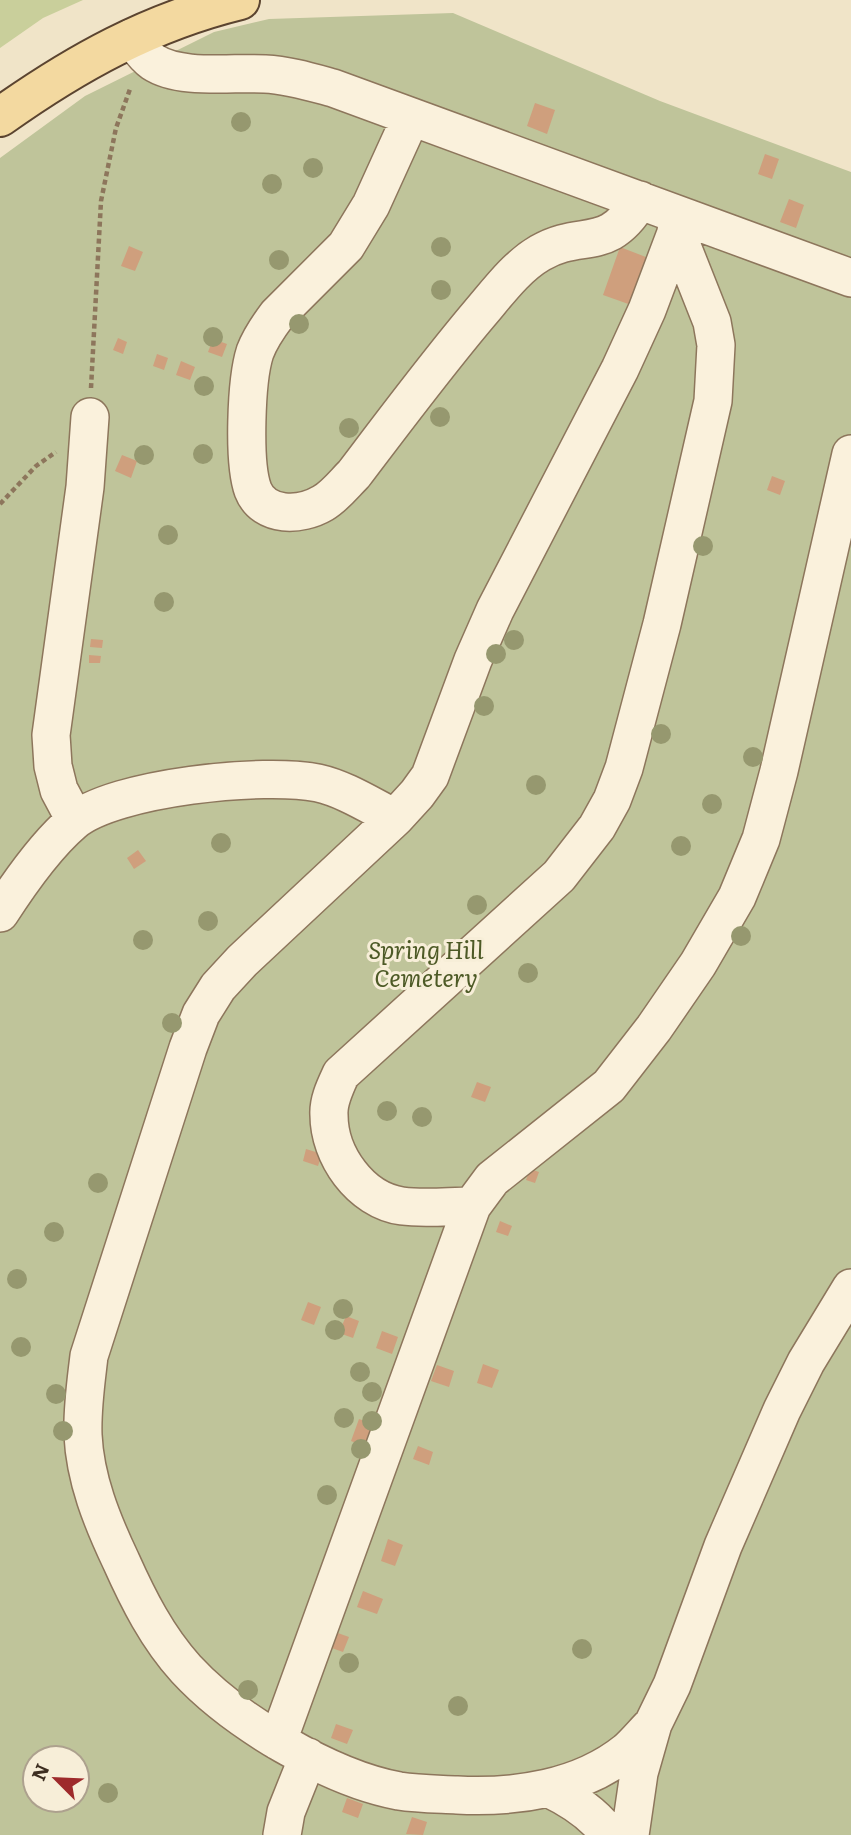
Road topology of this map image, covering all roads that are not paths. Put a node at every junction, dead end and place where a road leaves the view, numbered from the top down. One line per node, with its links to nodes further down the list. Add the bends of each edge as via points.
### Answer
1 (240, 0): 2 (main road, via 200,10)
2 (132, 37): 3 (main road); 4 (lane, via 147,57 163,67 298,78)
3 (0, 117)
4 (411, 117): 5 (lane); 5 (lane, via 371,205 346,246 277,315 255,354 248,470 254,493 276,511 313,508 337,492 523,265 553,247 612,232)
5 (640, 200): 6 (lane)
6 (679, 224): 7 (lane); 10 (lane, via 648,310 620,369 495,610 429,776); 13 (lane, via 712,322 714,392 662,624 612,800 559,876 341,1074 328,1113 338,1156 349,1174 383,1200 400,1206)
7 (851, 278)
8 (90, 417): 11 (lane, via 85,487 51,734 59,790)
9 (851, 454): 13 (lane, via 779,771 761,839 737,897 698,964 609,1086 492,1179)
10 (396, 818): 11 (lane, via 317,783 275,780 162,790 117,800); 16 (lane, via 242,961 201,1014 93,1344 84,1396 83,1437 91,1483 105,1528 143,1608 186,1669 246,1720)
11 (75, 820): 12 (lane)
12 (0, 914)
13 (472, 1206): 16 (lane)
14 (851, 1288): 15 (lane, via 777,1421)
15 (653, 1724): 17 (lane, via 602,1768); 20 (lane)
16 (293, 1749): 17 (lane, via 356,1778 398,1790 485,1797); 18 (lane)
17 (548, 1788): 19 (lane, via 569,1798)
18 (282, 1835)
19 (609, 1835)
20 (629, 1835)

